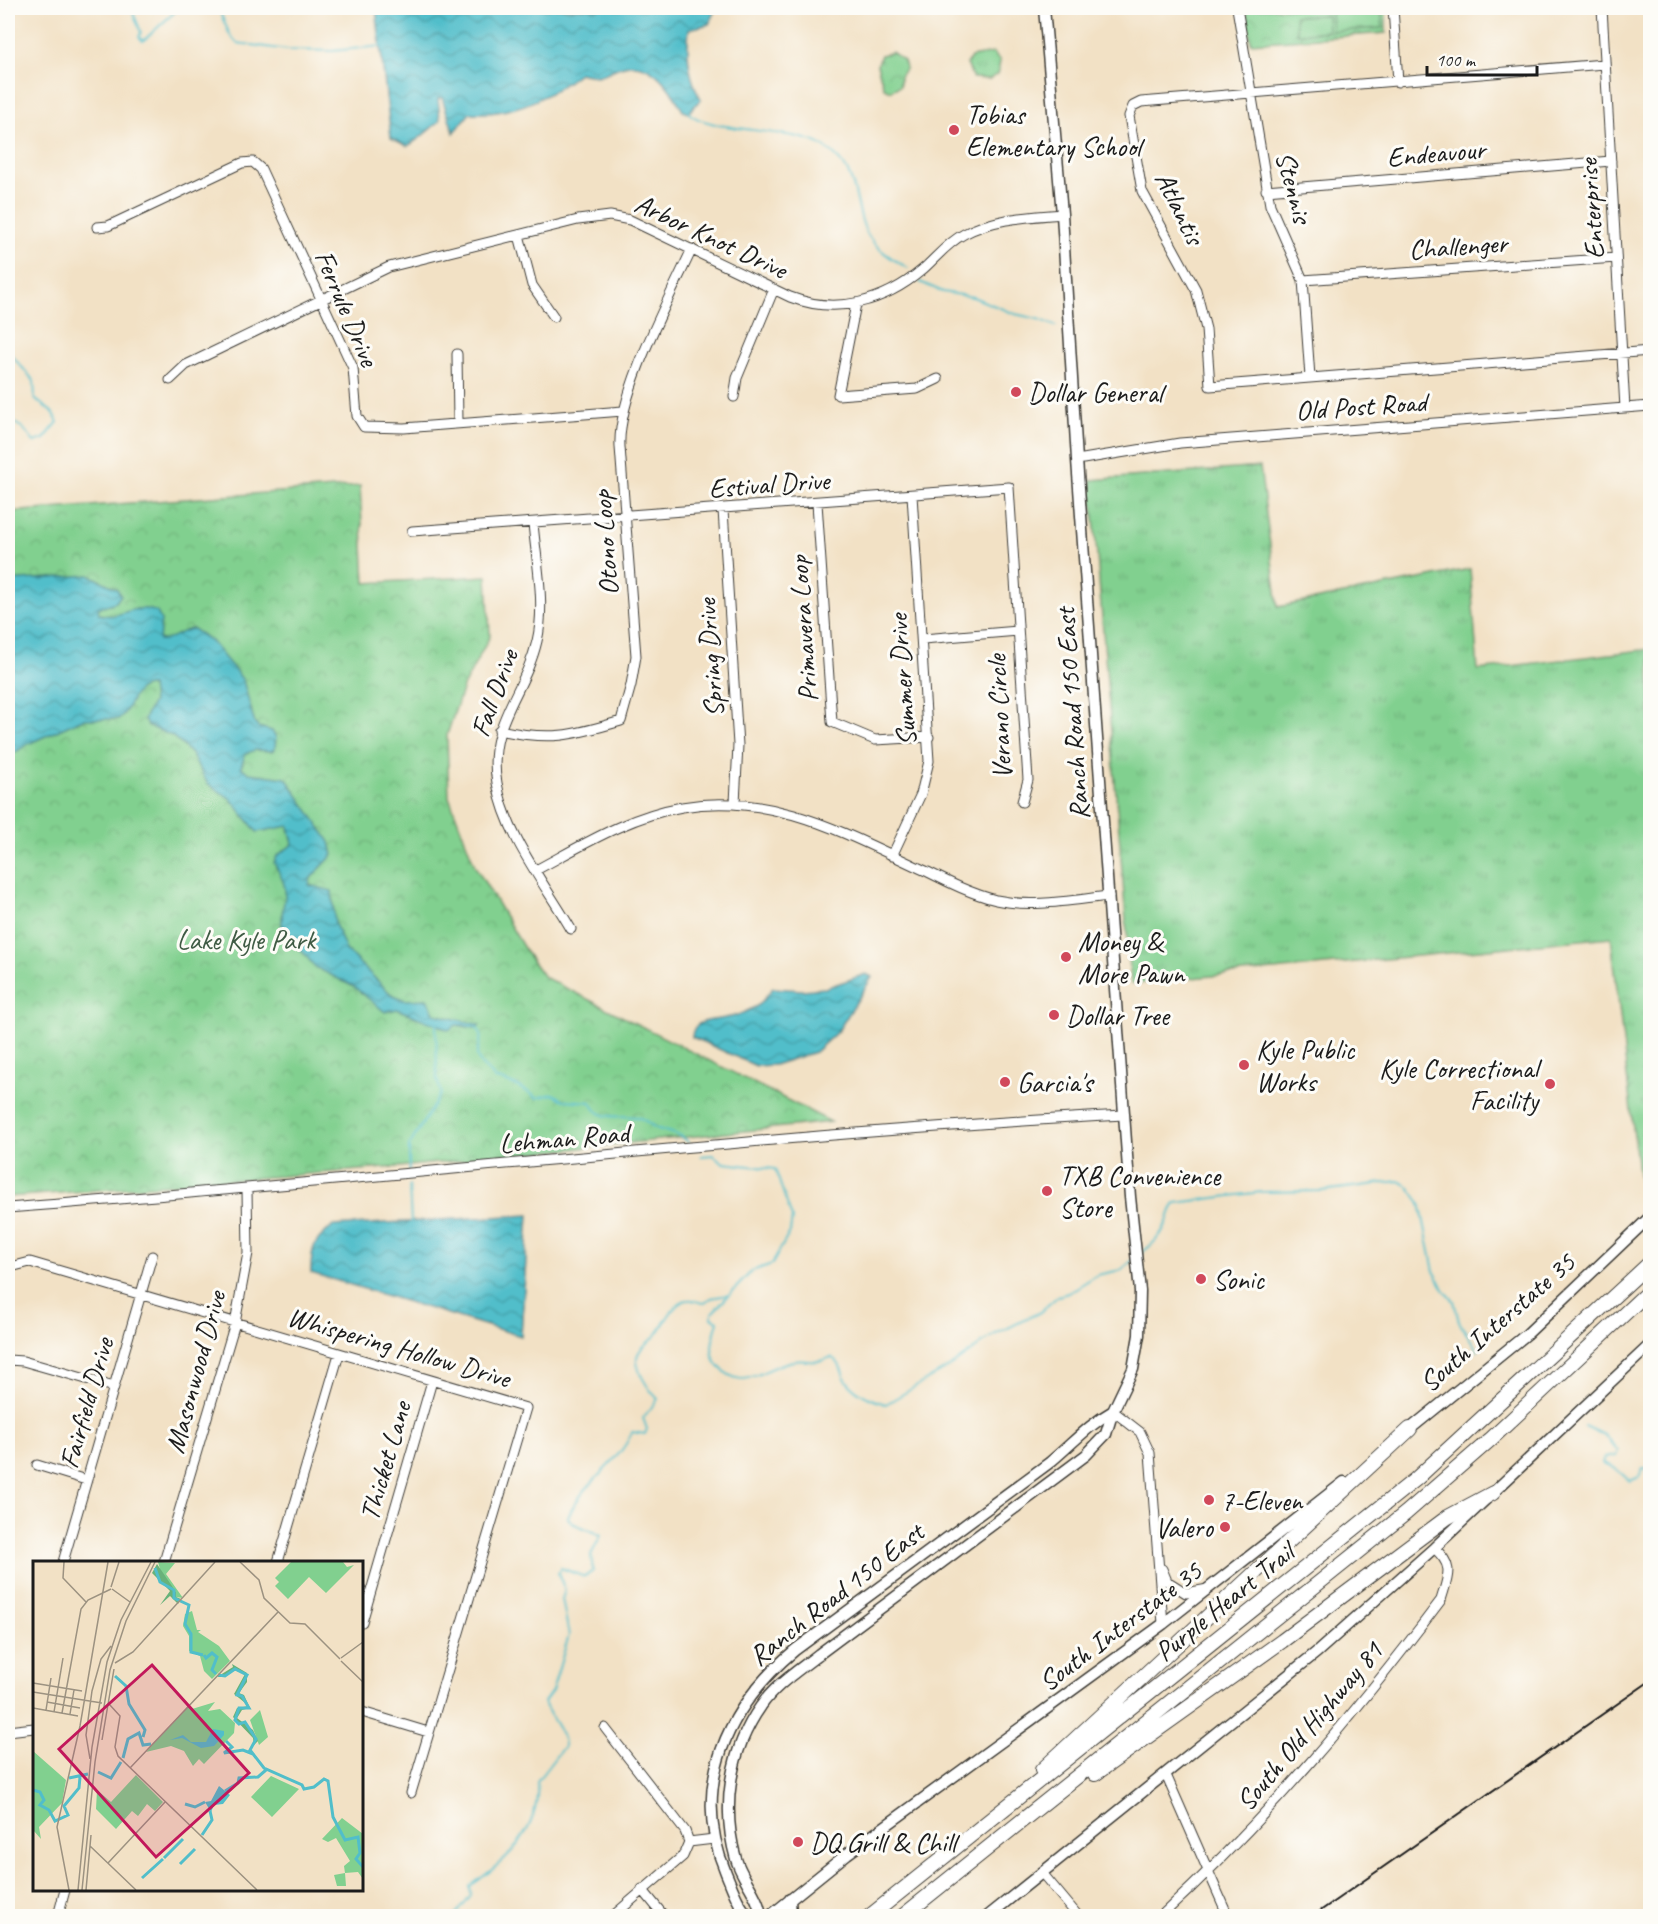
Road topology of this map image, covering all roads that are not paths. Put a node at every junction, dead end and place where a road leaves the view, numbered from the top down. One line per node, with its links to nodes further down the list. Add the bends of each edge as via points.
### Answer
1 (1044, 8): 12 (main road, Ranch Road 150 East)
2 (1077, 8): 3 (street)
3 (1137, 8)
4 (1237, 8): 9 (street, Stennis)
5 (1393, 8): 8 (street)
6 (1602, 8): 7 (street, Enterprise)
7 (1604, 64): 8 (street, Atlantis); 10 (street, Enterprise)
8 (1398, 82): 9 (street, Atlantis)
9 (1250, 93): 11 (street, Stennis); 25 (street, Atlantis, via 1131,104 1129,116 1142,191 1196,290 1206,329 1210,386)
10 (1611, 161): 11 (street, Endeavour); 16 (street, Enterprise)
11 (1266, 190): 17 (street, Stennis, via 1274,218)
12 (1062, 214): 20 (street, Arbor Knot Drive, via 1009,219 975,229 951,242 898,287); 33 (main road, Ranch Road 150 East)
13 (97, 227): 19 (street, Ferrule Drive, via 108,226 253,162 261,169)
14 (519, 235): 15 (street, Arbor Knot Drive, via 610,216 640,224); 19 (street, Arbor Knot Drive, via 394,265); 21 (street, via 532,285)
15 (692, 249): 18 (street, Arbor Knot Drive); 31 (street, Otono Loop)
16 (1616, 258): 17 (street, Challenger); 24 (street, Enterprise)
17 (1303, 280): 25 (street, Stennis)
18 (774, 289): 20 (street, Arbor Knot Drive, via 807,303); 28 (street, via 737,378)
19 (320, 299): 27 (street, Arbor Knot Drive, via 186,365); 32 (street, Ferrule Drive, via 353,368 360,424 372,429)
20 (856, 304): 26 (street, via 838,395 916,389)
21 (554, 317)
22 (1650, 351): 24 (street, Atlantis)
23 (457, 354): 32 (street)
24 (1622, 354): 25 (street, Atlantis); 30 (street, Enterprise)
25 (1310, 376)
26 (938, 379)
27 (170, 380)
28 (734, 397)
29 (1650, 406): 30 (street, Old Post Road)
30 (1625, 408): 33 (street, Old Post Road, via 1180,443)
31 (623, 411): 32 (street, Ferrule Drive); 38 (street, Otono Loop, via 620,438)
32 (458, 422)
33 (1077, 460): 49 (main road, Ranch Road 150 East)
34 (1009, 488): 35 (street, Estival Drive); 41 (street, Verano Circle)
35 (912, 495): 36 (street, Estival Drive); 42 (street, Summer Drive)
36 (817, 503): 37 (street, Estival Drive); 44 (street, Primavera Loop, via 832,722 874,740)
37 (723, 510): 38 (street, Estival Drive); 46 (street, Spring Drive, via 738,745)
38 (627, 516): 39 (street, Estival Drive); 43 (street, Otono Loop, via 636,656 621,721 557,738)
39 (533, 523): 40 (street, Estival Drive); 43 (street, Fall Drive, via 539,630 532,660)
40 (412, 531)
41 (1018, 631): 42 (street); 45 (street, Verano Circle, via 1028,780)
42 (923, 639): 44 (street, Summer Drive)
43 (499, 730): 48 (street, Fall Drive, via 495,760 499,795)
44 (929, 737): 47 (street, Summer Drive, via 925,782)
45 (1022, 802)
46 (735, 803): 47 (street, via 771,807 806,817); 48 (street, via 681,807 643,817)
47 (892, 856): 49 (street, via 966,890 1007,902 1045,903)
48 (536, 870): 50 (street, Fall Drive)
49 (1109, 896): 51 (main road, Ranch Road 150 East)
50 (571, 929)
51 (1124, 1115): 52 (street, Lehman Road, via 973,1123); 66 (main road, Ranch Road 150 East, via 1139,1335 1133,1369)
52 (247, 1190): 53 (street, Lehman Road); 60 (street, Masonwood Drive, via 248,1253)
53 (8, 1208)
54 (1650, 1217): 67 (main road, South Interstate 35, via 1520,1340)
55 (152, 1256): 59 (street, Fairfield Drive)
56 (1650, 1263): 88 (highway, Purple Heart Trail, via 1416,1479)
57 (11, 1267): 59 (street, Whispering Hollow Drive, via 30,1262)
58 (1650, 1290): 89 (highway, Purple Heart Trail, via 1406,1513)
59 (140, 1295): 60 (street, Whispering Hollow Drive); 65 (street, Fairfield Drive)
60 (235, 1323): 62 (street, Whispering Hollow Drive); 73 (street, Masonwood Drive)
61 (1650, 1345): 70 (main road)
62 (339, 1354): 64 (street, Whispering Hollow Drive); 74 (street)
63 (8, 1360): 65 (street)
64 (432, 1381): 79 (street, Thicket Lane); 85 (street, Whispering Hollow Drive, via 526,1408)
65 (114, 1387): 69 (street, Fairfield Drive)
66 (1113, 1411): 75 (street, via 1140,1432 1150,1453); 76 (main road, Ranch Road 150 East, via 1091,1423 1049,1463); 77 (main road, Ranch Road 150 East, via 1106,1434 1086,1455)
67 (1410, 1429): 78 (main road, South Interstate 35); 88 (highway, via 1067,1744)
68 (37, 1465): 69 (street)
69 (86, 1480): 72 (street, Fairfield Drive)
70 (1492, 1493): 71 (main road); 89 (highway, via 1448,1517 1197,1703)
71 (1434, 1548): 86 (main road, via 1317,1652); 93 (street, South Old Highway 81, via 1444,1557 1449,1570 1441,1600 1325,1748)
72 (64, 1561)
73 (165, 1561)
74 (279, 1561)
75 (1159, 1561): 78 (street, via 1167,1581 1186,1593); 80 (street)
76 (906, 1569): 77 (main road); 90 (main road, Ranch Road 150 East, via 795,1650 752,1691 735,1716 716,1767 712,1798)
77 (915, 1583): 101 (main road, Ranch Road 150 East, via 785,1681 761,1705 748,1728 735,1761 728,1797 736,1859 759,1904)
78 (1210, 1589): 80 (main road, South Interstate 35)
79 (363, 1619)
80 (1163, 1624): 96 (main road, South Interstate 35)
81 (363, 1712): 85 (street)
82 (33, 1728): 84 (street)
83 (605, 1728): 91 (street, via 685,1831)
84 (8, 1731)
85 (428, 1732): 87 (street, Whispering Hollow Drive)
86 (1166, 1775): 92 (main road); 93 (street)
87 (411, 1793)
88 (1005, 1808): 104 (highway, Purple Heart Trail)
89 (1022, 1824): 105 (highway, Purple Heart Trail)
90 (714, 1839): 91 (street); 100 (main road, Ranch Road 150 East, via 734,1892)
91 (689, 1842): 94 (street, via 683,1856)
92 (1042, 1873): 106 (main road); 107 (street)
93 (1208, 1873): 108 (street, South Old Highway 81); 109 (street)
94 (642, 1889): 98 (street); 99 (street)
95 (65, 1891): 97 (street)
96 (790, 1899): 102 (main road, South Interstate 35); 103 (main road)
97 (58, 1917)
98 (613, 1917)
99 (664, 1917)
100 (749, 1917)
101 (761, 1917)
102 (770, 1917)
103 (791, 1917)
104 (870, 1917)
105 (903, 1917)
106 (988, 1917)
107 (1078, 1917)
108 (1161, 1917)
109 (1228, 1917)
110 (1372, 1917): 111 (street)
111 (1385, 1917)

